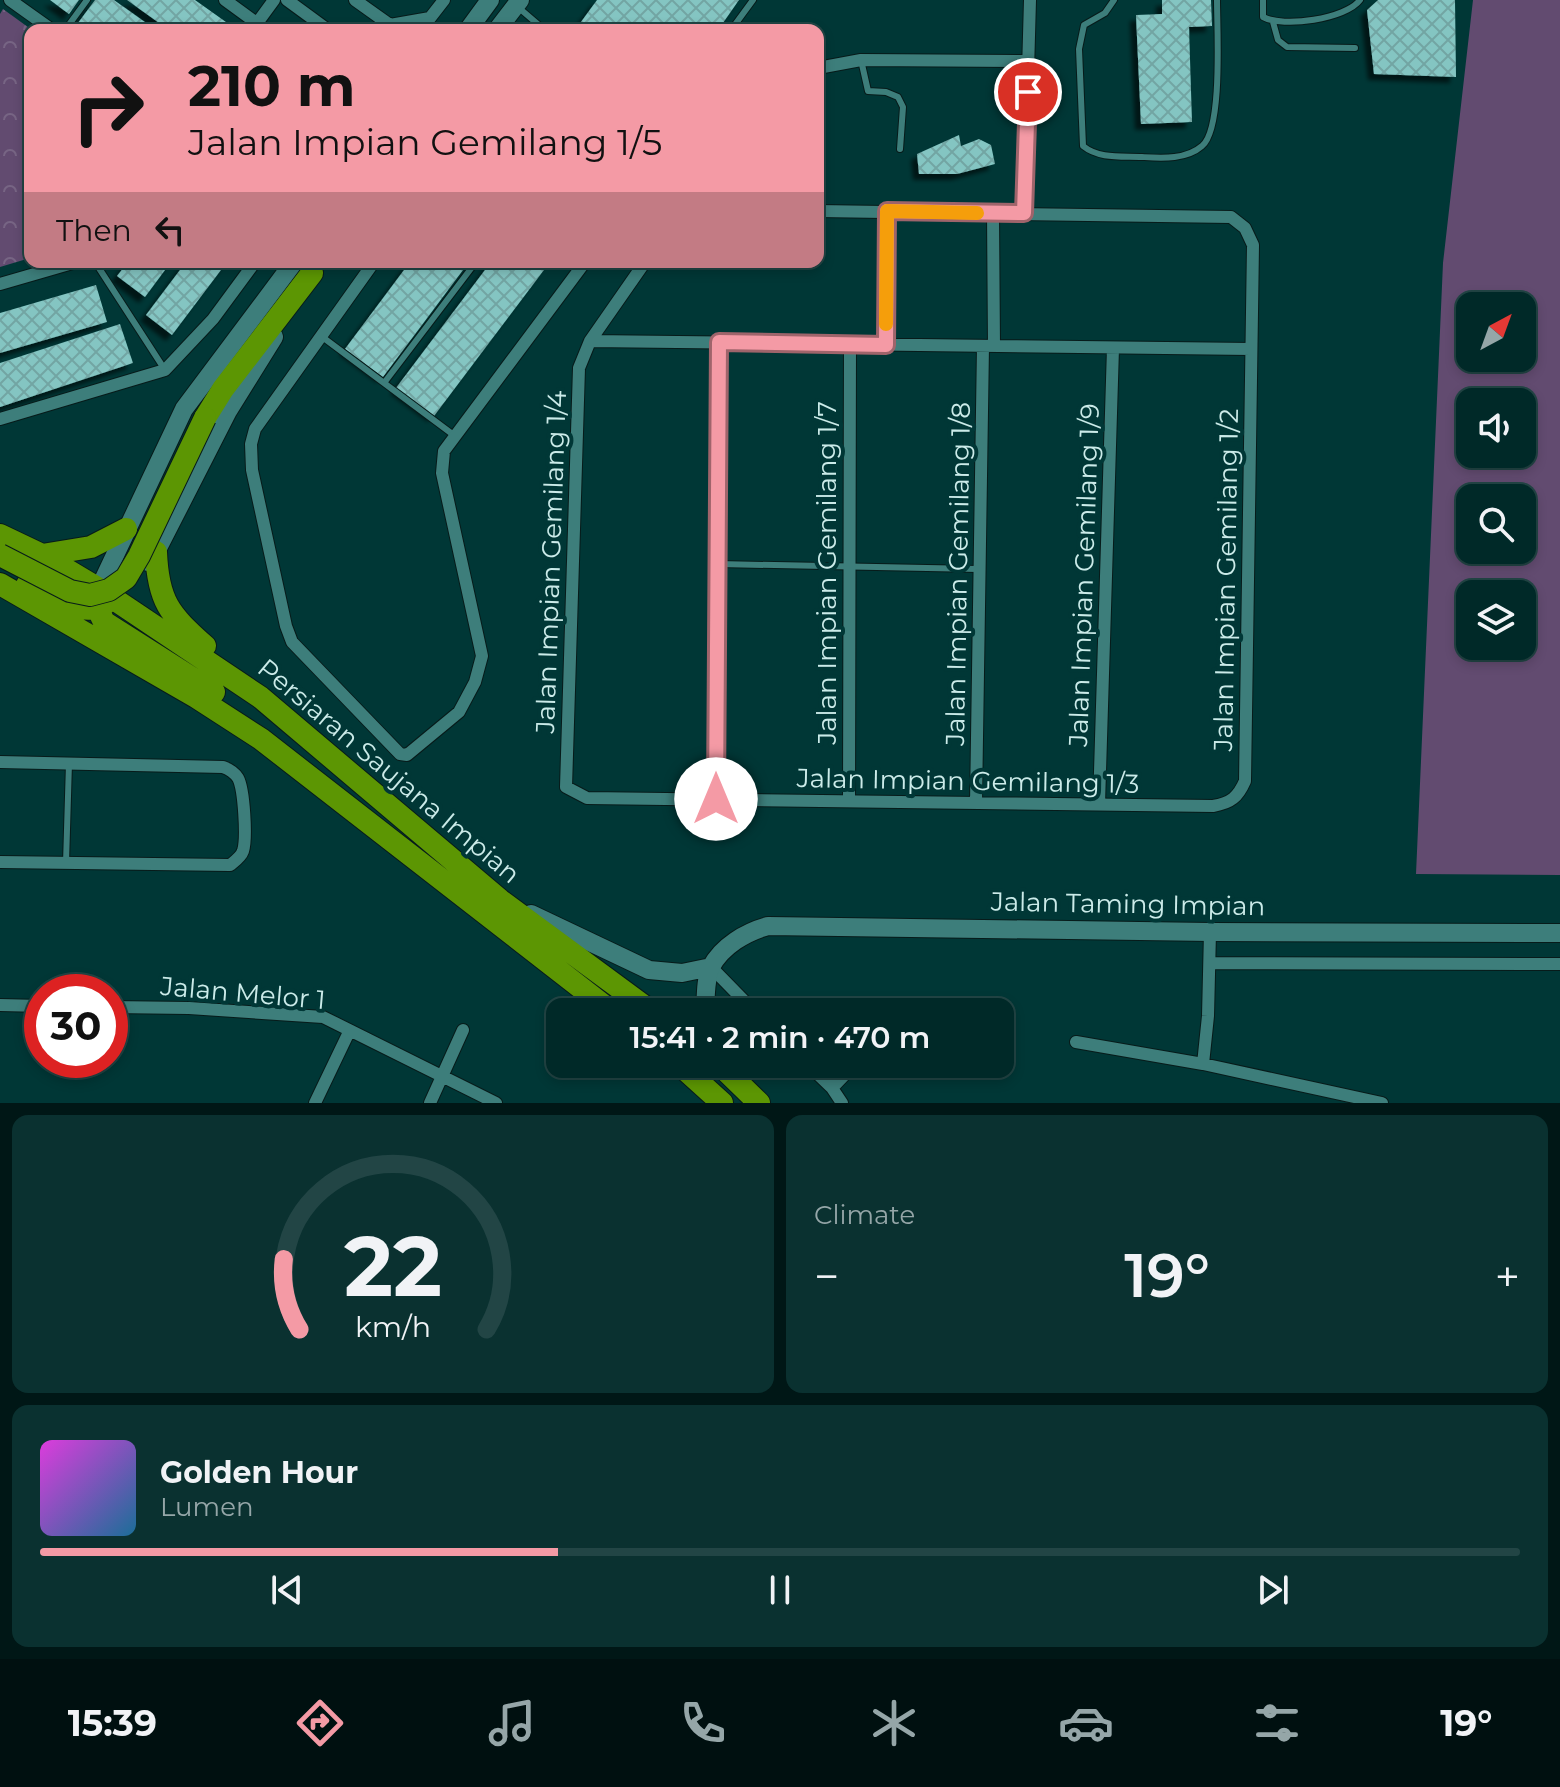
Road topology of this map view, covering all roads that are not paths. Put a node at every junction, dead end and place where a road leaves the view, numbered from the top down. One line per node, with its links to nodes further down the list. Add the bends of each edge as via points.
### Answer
1 (10, 0): 17 (street)
2 (87, 0): 18 (lane)
3 (225, 0): 19 (street)
4 (274, 0): 20 (street)
5 (287, 0): 21 (street)
6 (355, 0): 22 (street)
7 (444, 0): 23 (street, via 430,18)
8 (490, 0): 24 (street)
9 (753, 0): 27 (lane)
10 (1030, 0): 30 (street)
11 (1114, 0): 12 (lane, via 1105,13 1084,25 1079,49 1083,146 1093,155 1163,158 1191,154 1205,145 1212,130)
12 (1217, 0)
13 (1263, 0): 16 (lane, via 1263,17)
14 (1360, 0): 16 (lane, via 1335,17)
15 (518, 3): 25 (street); 26 (lane)
16 (1273, 22): 28 (lane, via 1278,40 1287,47)
17 (44, 24)
18 (69, 24)
19 (253, 24)
20 (260, 24)
21 (320, 24)
22 (389, 24)
23 (396, 24)
24 (472, 24)
25 (502, 24)
26 (538, 24)
27 (735, 24)
28 (1355, 48)
29 (861, 60): 30 (street); 31 (street); 32 (lane, via 868,91 898,97 903,107)
30 (1028, 61): 36 (street)
31 (824, 67)
32 (900, 149)
33 (824, 211): 34 (street)
34 (887, 211): 35 (street); 52 (street)
35 (993, 213): 36 (street); 53 (street, Jalan Impian Gemilang 1/8)
36 (1024, 213): 55 (street, Jalan Impian Gemilang 1/2, via 1231,217 1245,228 1253,245)
37 (55, 268): 47 (street)
38 (99, 268): 56 (lane)
39 (251, 268): 56 (street)
40 (307, 268): 60 (street, via 184,409)
41 (308, 268): 63 (highway, bridge, via 205,418 126,578 90,595 70,591)
42 (308, 268): 62 (street)
43 (370, 268): 48 (street)
44 (471, 268): 57 (lane)
45 (578, 268): 59 (street)
46 (641, 268): 49 (street, Jalan Impian Gemilang 1/4)
47 (0, 284)
48 (321, 336): 57 (lane); 59 (street, via 255,429 252,470 292,642 400,754 413,752 459,712 482,656 442,473 444,451)
49 (590, 341): 50 (street); 75 (street, Jalan Impian Gemilang 1/4, via 579,368)
50 (719, 342): 51 (street); 65 (street)
51 (850, 344): 52 (street); 66 (street, Jalan Impian Gemilang 1/7)
52 (886, 345): 53 (street)
53 (989, 346): 54 (street); 67 (street, Jalan Impian Gemilang 1/8)
54 (1113, 348): 55 (street); 79 (street, Jalan Impian Gemilang 1/9)
55 (1251, 349): 80 (street, Jalan Impian Gemilang 1/2, via 1245,781)
56 (165, 370): 58 (street)
57 (384, 383): 59 (lane)
58 (0, 419)
59 (455, 436)
60 (126, 529): 64 (highway, via 91,547); 70 (street)
61 (0, 535): 64 (highway, Persiaran Saujana Impian)
62 (156, 552): 70 (street, via 132,580); 71 (highway, via 160,593 169,610)
63 (0, 555)
64 (42, 555): 70 (highway, Persiaran Saujana Impian)
65 (718, 564): 66 (lane); 76 (street)
66 (849, 566): 67 (lane); 77 (street, Jalan Impian Gemilang 1/7)
67 (980, 569): 78 (street, Jalan Impian Gemilang 1/8)
68 (0, 573): 70 (highway, via 79,609)
69 (0, 584): 72 (highway, Persiaran Saujana Impian)
70 (102, 598): 71 (highway, Persiaran Saujana Impian); 72 (highway, via 104,622 227,701)
71 (260, 697): 83 (highway, Persiaran Saujana Impian)
72 (261, 739): 89 (highway, Persiaran Saujana Impian)
73 (0, 762): 74 (street)
74 (69, 763): 82 (lane); 82 (street, via 223,767 240,783 243,850 230,865)
75 (566, 787): 76 (street, Jalan Impian Gemilang 1/3, via 587,798)
76 (716, 799): 77 (street, Jalan Impian Gemilang 1/3)
77 (849, 801): 78 (street, Jalan Impian Gemilang 1/3)
78 (976, 803): 79 (street, Jalan Impian Gemilang 1/3)
79 (1099, 804): 80 (street, Jalan Impian Gemilang 1/3)
80 (1227, 804)
81 (0, 862): 82 (street)
82 (66, 864)
83 (500, 900): 88 (street, via 649,970 682,973); 90 (highway, Persiaran Saujana Impian)
84 (1210, 932): 85 (street, Jalan Taming Impian); 86 (street); 88 (street, Jalan Taming Impian, via 768,926 732,943)
85 (1560, 933)
86 (1210, 963): 87 (street); 99 (street)
87 (1560, 964)
88 (711, 967): 91 (street); 92 (street)
89 (594, 998)
90 (633, 998)
91 (707, 998)
92 (741, 998)
93 (0, 1005): 94 (street)
94 (24, 1006)
95 (128, 1007): 97 (street, Jalan Melor 1, via 315,1015)
96 (463, 1030): 100 (street)
97 (349, 1032): 100 (street, Jalan Melor 1); 106 (street)
98 (1076, 1042): 99 (street)
99 (1203, 1064): 112 (street)
100 (442, 1077): 107 (street); 108 (street, Jalan Melor 1)
101 (694, 1078): 109 (highway)
102 (733, 1078): 110 (highway)
103 (822, 1078): 105 (street)
104 (842, 1078): 105 (street)
105 (832, 1088): 111 (street)
106 (315, 1103)
107 (430, 1103)
108 (496, 1103)
109 (722, 1103)
110 (759, 1103)
111 (842, 1103)
112 (1382, 1103)

